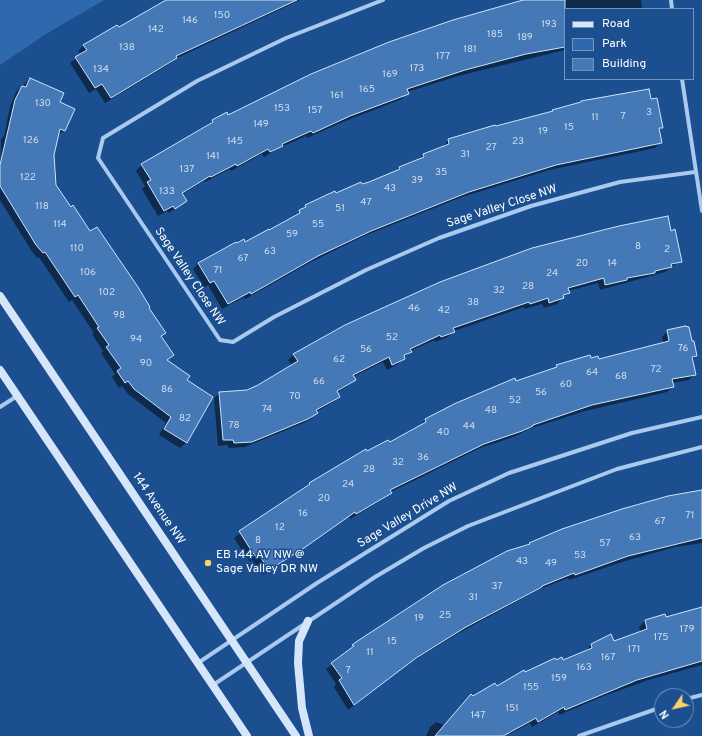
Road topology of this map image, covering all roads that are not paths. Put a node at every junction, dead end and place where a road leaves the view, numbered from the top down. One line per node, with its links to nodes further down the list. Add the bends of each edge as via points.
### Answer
1 (383, 0): 3 (street, Sage Valley Close NW, via 272,44 197,81 103,138 98,158 220,340 233,342 366,270 439,238 531,206 620,182)
2 (682, 80): 3 (street)
3 (695, 172): 4 (street)
4 (702, 211)
5 (0, 296): 12 (main road, 144 Avenue NW)
6 (0, 370): 7 (main road)
7 (18, 396): 8 (street); 13 (main road)
8 (0, 406)
9 (702, 417): 12 (street, Sage Valley Drive NW, via 632,433 509,473 449,501 317,583)
10 (702, 447): 11 (street, via 616,469 468,526 411,555)
11 (308, 621): 14 (street); 19 (main road, via 299,641 298,663 302,708)
12 (232, 640): 13 (street, Sage Valley Drive NW); 14 (main road, 144 Avenue NW)
13 (198, 663): 15 (main road)
14 (246, 663): 15 (street); 18 (main road, 144 Avenue NW)
15 (213, 686): 17 (main road)
16 (654, 710): 20 (street)
17 (247, 736)
18 (296, 736)
19 (309, 736)
20 (579, 736)

